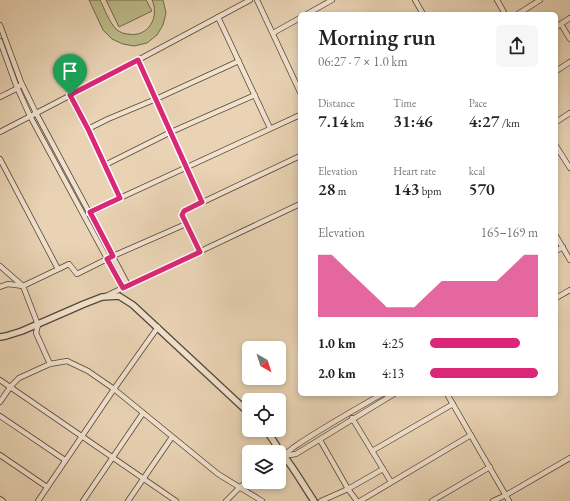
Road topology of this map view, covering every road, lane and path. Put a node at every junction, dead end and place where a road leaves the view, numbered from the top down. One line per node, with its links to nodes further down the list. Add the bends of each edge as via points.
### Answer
1 (250, 0): 11 (street)
2 (257, 0): 17 (street)
3 (332, 0): 7 (street)
4 (415, 0): 8 (street)
5 (497, 0): 9 (street)
6 (540, 0): 10 (street)
7 (311, 12)
8 (422, 12)
9 (504, 12)
10 (521, 12)
11 (218, 17): 20 (street); 21 (street)
12 (570, 18): 14 (street)
13 (298, 19): 17 (street)
14 (561, 24): 16 (street); 18 (street)
15 (0, 25): 24 (street)
16 (558, 26)
17 (273, 33): 26 (street)
18 (570, 39)
19 (0, 41): 25 (street)
20 (138, 60): 27 (street); 30 (street)
21 (239, 61): 28 (street); 30 (street)
22 (570, 62): 23 (street)
23 (558, 69)
24 (22, 82): 25 (street); 31 (street)
25 (18, 88): 29 (street); 33 (street)
26 (298, 88)
27 (70, 95): 31 (street); 37 (street)
28 (255, 95): 36 (street); 39 (street)
29 (0, 97)
30 (156, 99): 37 (street); 39 (street)
31 (36, 113): 33 (street); 49 (street)
32 (570, 113): 35 (street)
33 (30, 116): 38 (street); 50 (street)
34 (298, 116): 36 (street)
35 (558, 121)
36 (270, 128): 44 (street)
37 (88, 129): 43 (street)
38 (0, 132)
39 (171, 132): 43 (street); 44 (street)
40 (558, 149): 45 (street)
41 (298, 157): 47 (street)
42 (0, 159): 60 (street)
43 (105, 165): 46 (street)
44 (186, 167): 46 (street); 47 (street)
45 (570, 168)
46 (120, 198): 49 (street)
47 (202, 202): 51 (street, via 184,211 182,215)
48 (298, 205): 55 (street)
49 (90, 212): 50 (street); 56 (street)
50 (84, 216): 57 (street)
51 (186, 224): 55 (street); 56 (street)
52 (558, 239): 53 (street)
53 (563, 247): 54 (street); 58 (street)
54 (558, 250)
55 (200, 252): 61 (street)
56 (113, 256): 57 (street); 61 (street)
57 (107, 259): 60 (street, via 76,274 69,264); 64 (street)
58 (570, 260)
59 (0, 266): 62 (street)
60 (58, 269): 62 (street)
61 (128, 285): 64 (street)
62 (23, 286): 63 (street, via 8,284); 68 (street)
63 (0, 287)
64 (123, 288): 66 (street)
65 (570, 290): 67 (street)
66 (102, 297): 68 (street); 69 (street, via 119,296)
67 (558, 297)
68 (38, 324): 70 (street); 72 (street, via 36,332)
69 (158, 327): 75 (street); 81 (street)
70 (3, 336): 71 (street)
71 (0, 342)
72 (50, 364): 74 (street, via 19,378); 75 (street, via 67,362 88,371)
73 (0, 380): 74 (street)
74 (11, 386): 79 (street); 87 (street)
75 (114, 389): 82 (street); 87 (street)
76 (379, 396): 83 (street)
77 (391, 396): 85 (street)
78 (448, 396): 80 (street)
79 (0, 402)
80 (453, 404): 86 (street); 90 (street)
81 (242, 406)
82 (143, 413): 88 (street); 94 (street)
83 (349, 413): 85 (street); 91 (street)
84 (0, 416): 96 (street)
85 (353, 419): 89 (street); 90 (street)
86 (471, 435): 98 (street); 101 (street)
87 (82, 436): 94 (street); 96 (street)
88 (172, 437): 100 (street); 104 (street)
89 (320, 440): 93 (street, via 296,454); 105 (street)
90 (372, 451): 99 (street)
91 (286, 453)
92 (0, 455): 103 (street)
93 (286, 456)
94 (112, 457): 100 (street); 110 (street)
95 (570, 458): 106 (street)
96 (65, 460): 103 (street)
97 (286, 460): 115 (street)
98 (490, 467): 106 (street); 118 (street)
99 (383, 469): 101 (street); 105 (street)
100 (144, 478): 111 (street); 112 (street)
101 (391, 482): 117 (street)
102 (242, 486): 104 (street)
103 (47, 487): 109 (street)
104 (239, 488): 113 (street); 114 (street)
105 (348, 489): 116 (street); 117 (street)
106 (506, 495): 119 (street); 120 (street)
107 (0, 499): 108 (street)
108 (3, 501)
109 (38, 501)
110 (83, 501)
111 (128, 501)
112 (176, 501)
113 (226, 501)
114 (262, 501)
115 (314, 501)
116 (321, 501)
117 (358, 501)
118 (432, 501)
119 (493, 501)
120 (509, 501)

